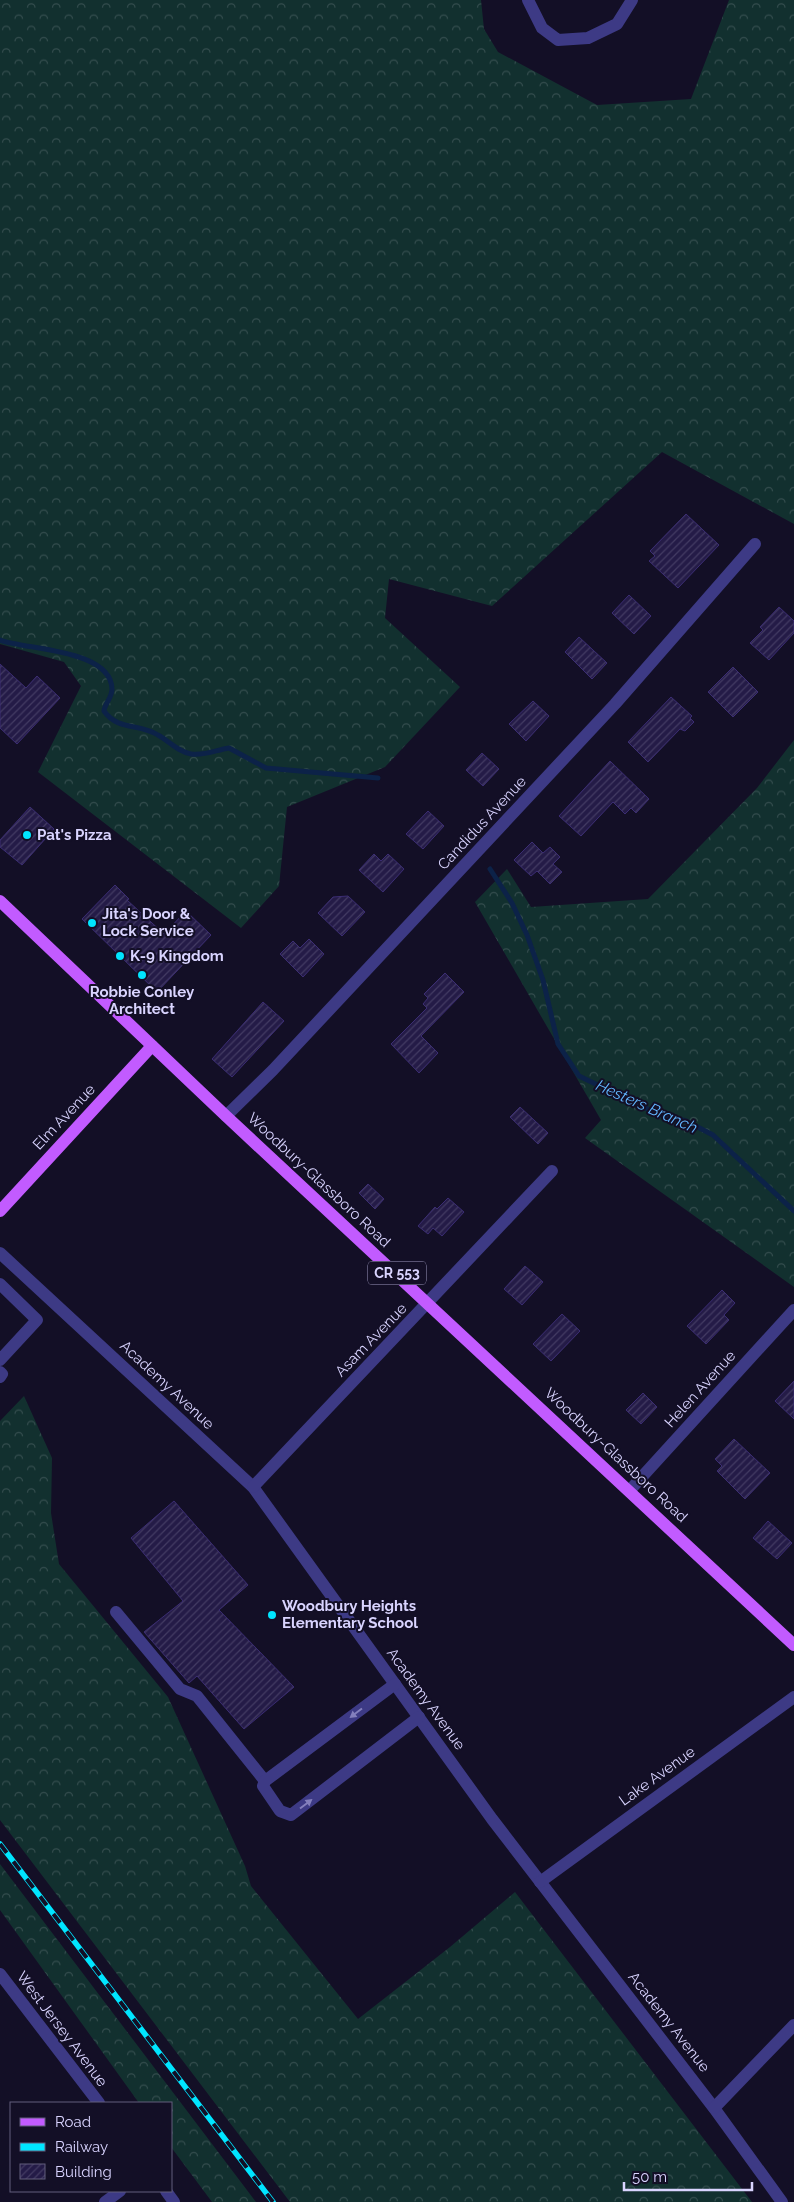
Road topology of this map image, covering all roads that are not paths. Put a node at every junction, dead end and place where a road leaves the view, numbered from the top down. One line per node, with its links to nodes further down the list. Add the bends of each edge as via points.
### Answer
1 (528, 0): 2 (street, via 542,28 558,40 588,38 617,24)
2 (632, 0)
3 (755, 544): 6 (street, Candidus Avenue, via 602,718 280,1063)
4 (0, 901): 5 (main road, Woodbury-Glassboro Road / CR 553)
5 (152, 1046): 6 (main road, Woodbury-Glassboro Road / CR 553); 8 (main road, Elm Avenue)
6 (226, 1116): 11 (main road, Woodbury-Glassboro Road / CR 553)
7 (552, 1171): 11 (street, Asam Avenue)
8 (0, 1211)
9 (0, 1253): 16 (street, Academy Avenue)
10 (0, 1284): 13 (street, via 37,1320)
11 (429, 1303): 16 (street, Asam Avenue); 17 (main road, Woodbury-Glassboro Road / CR 553)
12 (794, 1310): 17 (street, Helen Avenue)
13 (0, 1360)
14 (0, 1372): 15 (street)
15 (0, 1377)
16 (253, 1487): 20 (street, Academy Avenue)
17 (630, 1490): 19 (main road, Woodbury-Glassboro Road / CR 553)
18 (116, 1612): 23 (street, via 180,1689 197,1696)
19 (794, 1644)
20 (396, 1684): 22 (street, Academy Avenue); 23 (street, one-way to 23)
21 (794, 1697): 24 (street, Lake Avenue)
22 (419, 1717): 23 (street, one-way to 22, via 263,1786 280,1811 291,1815); 24 (street, Academy Avenue)
23 (265, 1781)
24 (540, 1882): 28 (street, Academy Avenue)
25 (0, 1974): 27 (street, West Jersey Avenue)
26 (794, 2025): 28 (street)
27 (98, 2102)
28 (714, 2108): 31 (street, Academy Avenue)
29 (119, 2192): 30 (street)
30 (105, 2202)
31 (782, 2202)

